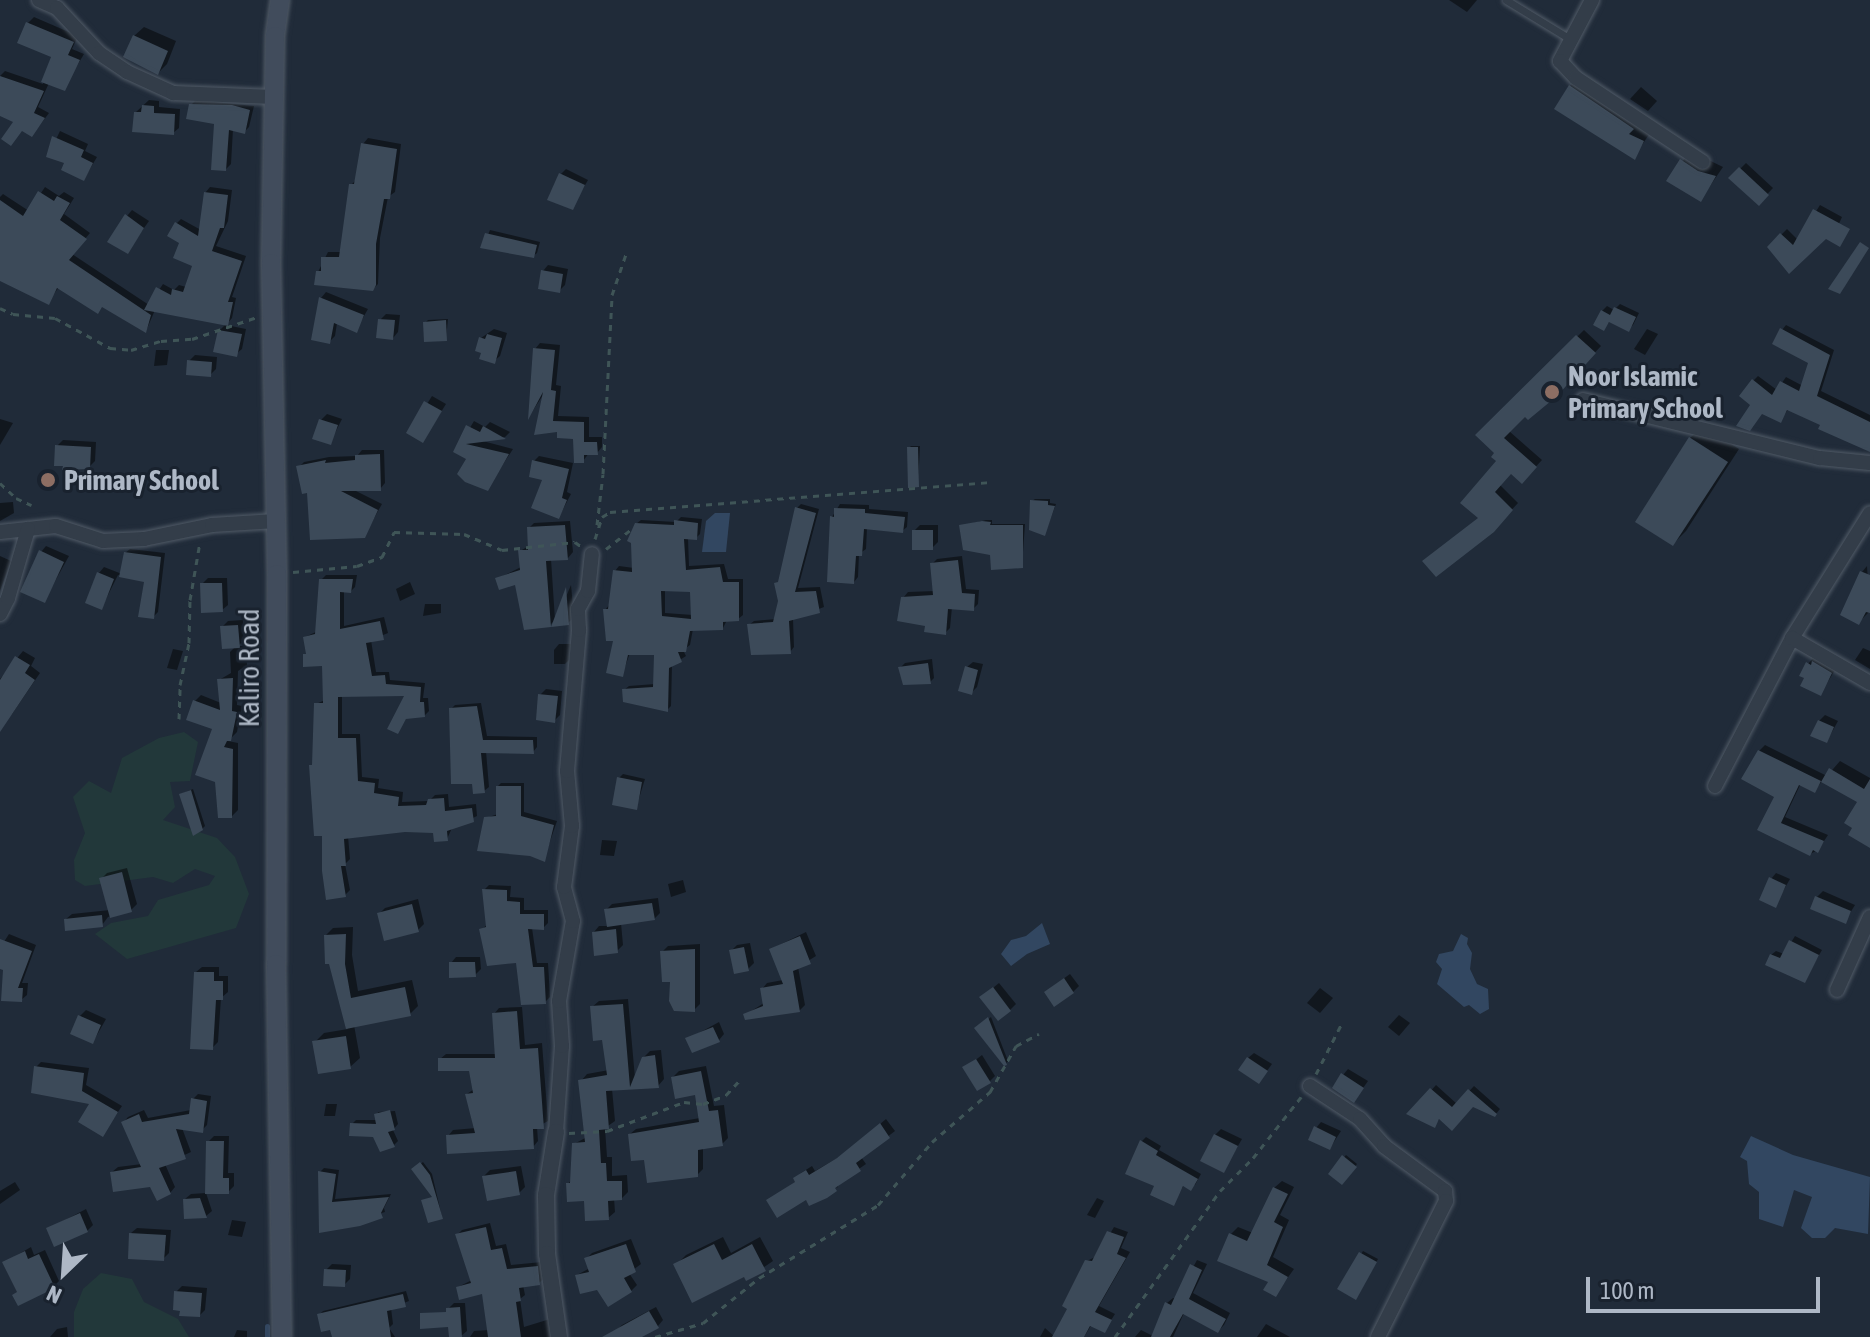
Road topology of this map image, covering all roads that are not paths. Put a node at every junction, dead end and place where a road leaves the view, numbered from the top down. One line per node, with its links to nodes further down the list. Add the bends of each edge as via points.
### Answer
1 (39, 0): 6 (street, via 57,8 99,53 173,93)
2 (280, 0): 6 (main road, Kaliro Road)
3 (1506, 0): 5 (lane)
4 (1592, 0): 5 (street)
5 (1570, 39): 7 (street, via 1560,61 1576,78)
6 (274, 97): 11 (main road, Kaliro Road)
7 (1703, 162)
8 (1583, 400): 9 (street, via 1820,458)
9 (1870, 463)
10 (1870, 513): 16 (street)
11 (276, 521): 12 (street, via 103,541 56,526); 23 (main road, Kaliro Road)
12 (28, 529): 13 (street); 15 (street)
13 (0, 532)
14 (592, 554): 22 (street, via 588,591 578,609 567,771 572,826 564,887 573,921 559,1001 562,1046)
15 (0, 614)
16 (1792, 638): 17 (street); 18 (street)
17 (1870, 683)
18 (1715, 786)
19 (1870, 917): 20 (street)
20 (1837, 990)
21 (1310, 1086): 25 (street, via 1360,1119 1384,1146 1445,1191 1446,1201)
22 (556, 1132): 24 (street, via 546,1195 547,1254)
23 (282, 1337)
24 (559, 1337)
25 (1378, 1337)

